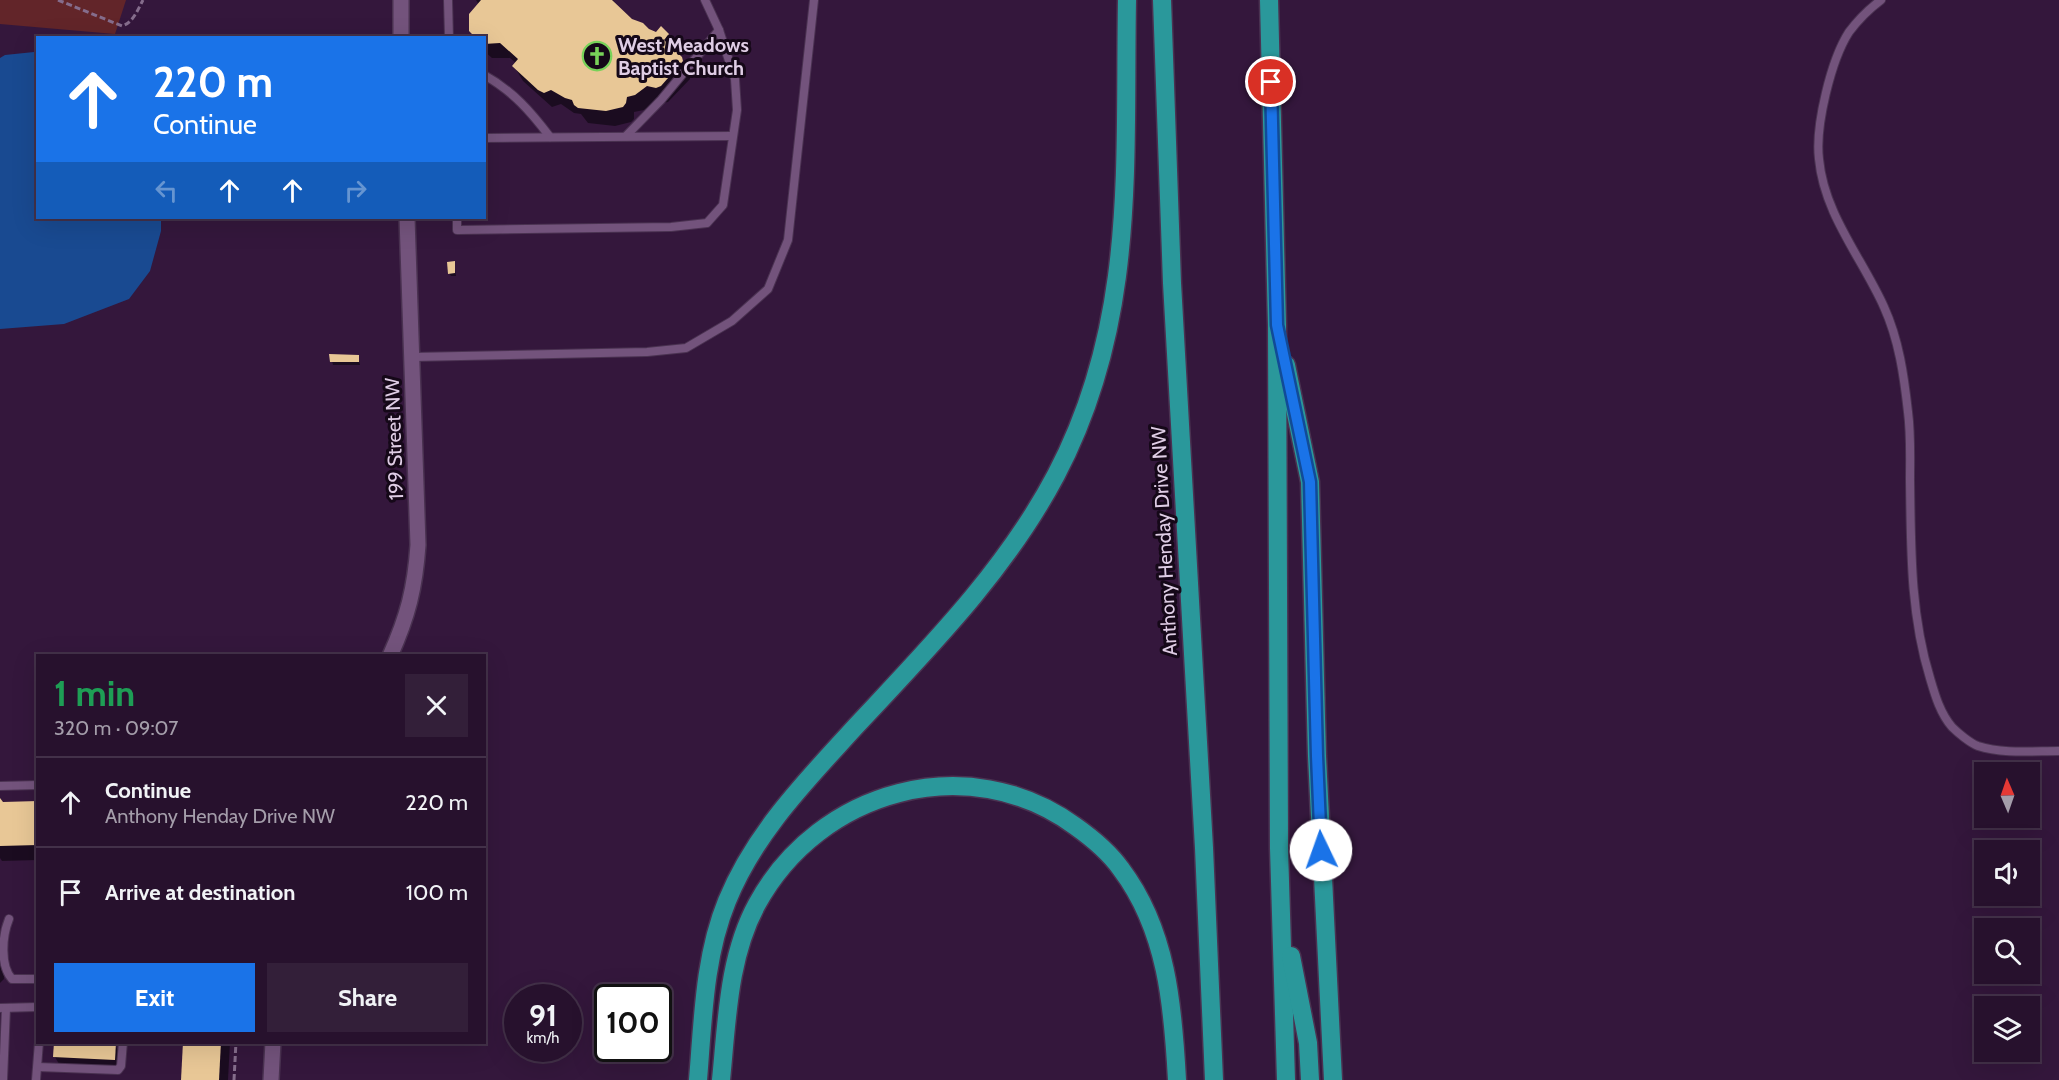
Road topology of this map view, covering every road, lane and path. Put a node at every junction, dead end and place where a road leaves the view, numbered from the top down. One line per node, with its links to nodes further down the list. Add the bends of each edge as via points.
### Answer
1 (58, 0): 2 (path, via 123,26 132,20)
2 (143, 0)
3 (401, 0): 12 (street)
4 (448, 0): 13 (lane)
5 (705, 0): 11 (lane)
6 (814, 0): 22 (lane, via 788,240 768,289 754,302 732,321 686,348)
7 (1127, 0): 34 (highway, via 1125,178 1119,268 1110,325 1080,423 1045,494 1004,558 935,641 813,772 754,848 718,927)
8 (1162, 0): 48 (highway, Anthony Henday Drive NW, via 1172,283)
9 (1269, 0): 21 (highway)
10 (1881, 0): 24 (lane, via 1848,33 1836,62 1822,106 1818,157 1824,188 1884,307 1903,372 1909,420 1911,573 1916,622 1937,703 1952,727 1976,745 1998,750)
11 (719, 30): 15 (lane); 16 (lane, via 735,79 737,110)
12 (401, 36)
13 (449, 36)
14 (486, 76): 17 (lane, via 529,109)
15 (626, 136): 16 (lane); 17 (lane)
16 (732, 136): 20 (lane, via 723,205 706,223 671,227 457,230)
17 (550, 137): 18 (lane)
18 (486, 138)
19 (407, 219): 22 (street, 199 Street NW)
20 (457, 219)
21 (1277, 325): 27 (highway); 51 (highway, via 1310,482 1317,756)
22 (413, 357): 23 (street, 199 Street NW, via 418,545 412,596)
23 (391, 654)
24 (2059, 751)
25 (36, 785): 26 (lane)
26 (0, 786)
27 (1280, 899): 49 (highway); 50 (highway, via 1308,1043)
28 (9, 919): 31 (lane, via 3,937 3,965 9,977)
29 (36, 973): 31 (lane)
30 (36, 979): 31 (lane)
31 (20, 980)
32 (36, 1007): 33 (lane)
33 (3, 1008): 40 (lane)
34 (701, 1043): 44 (highway); 45 (highway)
35 (39, 1044): 39 (lane)
36 (123, 1044): 39 (lane, via 122,1066 118,1071)
37 (236, 1044): 42 (path)
38 (273, 1044): 43 (street)
39 (38, 1067): 41 (lane)
40 (3, 1080)
41 (36, 1080)
42 (234, 1080)
43 (271, 1080)
44 (691, 1080)
45 (698, 1080)
46 (721, 1080): 47 (highway, via 728,1007 741,940 757,904 779,870 808,839 849,811 892,794 939,787 994,791 1041,806 1085,834 1120,868 1146,909 1163,961 1173,1019)
47 (1177, 1080)
48 (1214, 1080)
49 (1286, 1080)
50 (1310, 1080)
51 (1333, 1080)

